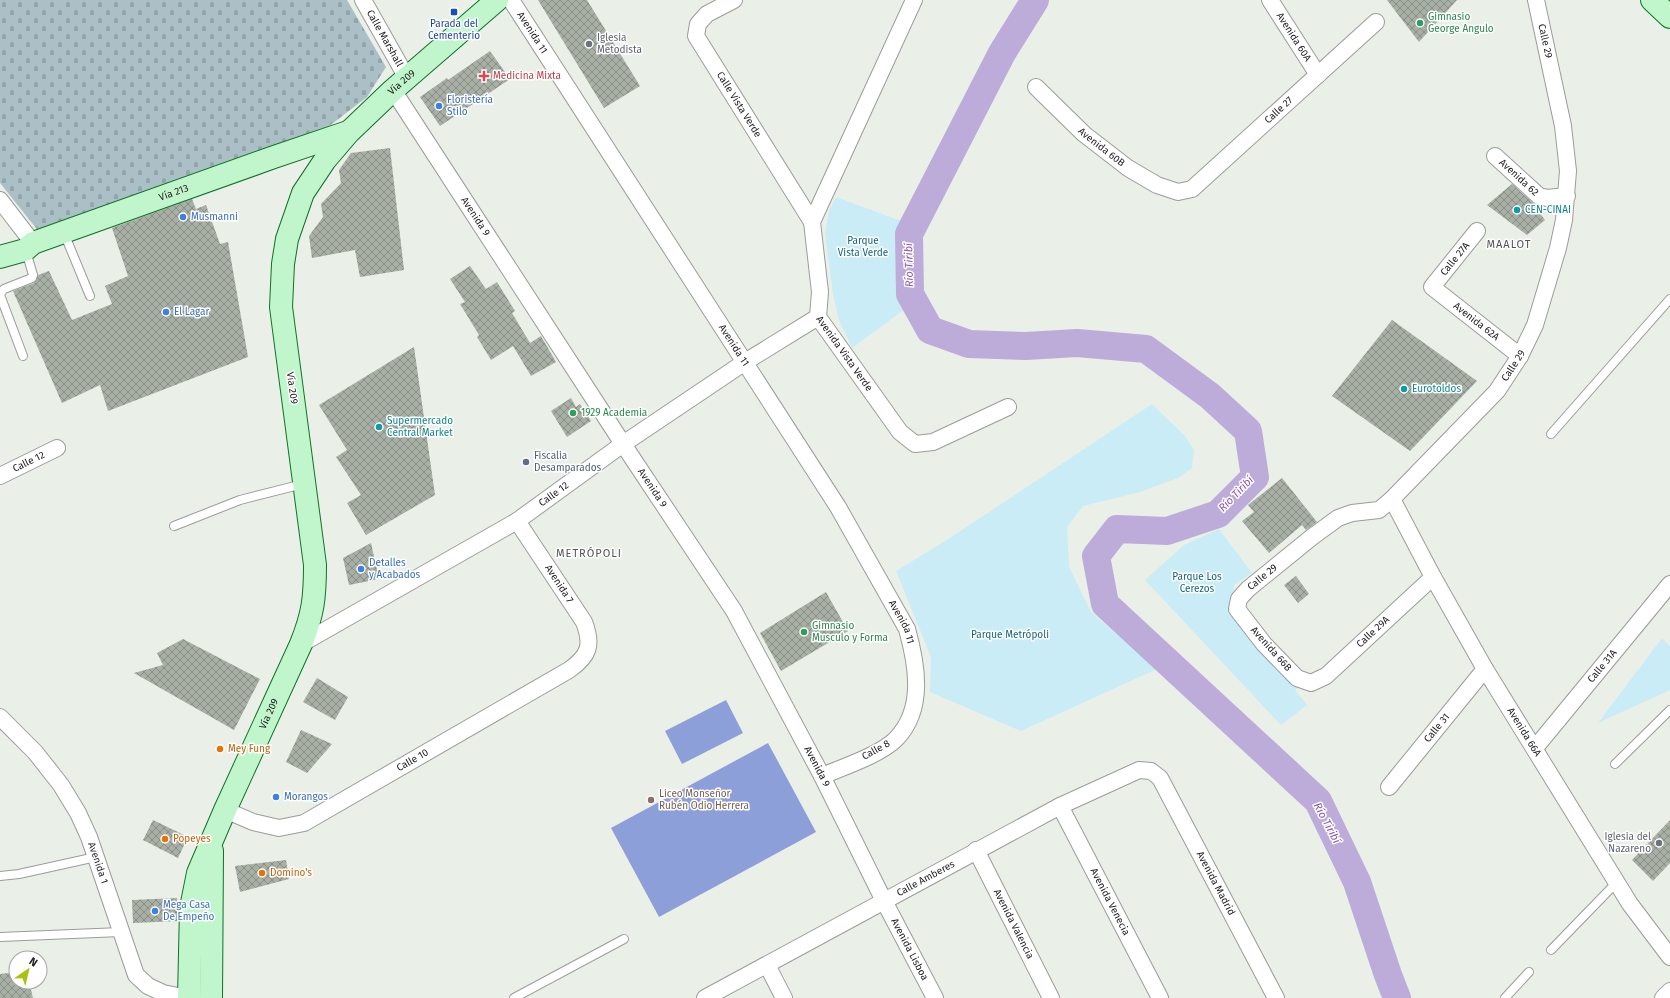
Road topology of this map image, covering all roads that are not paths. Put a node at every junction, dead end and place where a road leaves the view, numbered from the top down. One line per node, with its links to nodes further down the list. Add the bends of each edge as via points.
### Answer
1 (362, 0): 12 (street, Calle Marshall)
2 (497, 0): 12 (main road, Vía 209)
3 (511, 0): 31 (street, Avenida 11)
4 (734, 0): 19 (street, Calle Vista Verde, via 707,14 698,24 696,36)
5 (914, 0): 19 (street)
6 (1270, 0): 11 (street, Avenida 60A)
7 (1536, 0): 17 (street, Calle 29, via 1563,126 1568,171)
8 (1652, 0): 9 (main road)
9 (1670, 17)
10 (1376, 22): 11 (street, Calle 27)
11 (1318, 75): 16 (street, Calle 27, via 1192,189)
12 (400, 84): 14 (main road, Vía 209); 34 (street, Avenida 9)
13 (1036, 87): 16 (street, Avenida 60B, via 1084,134 1128,168 1157,185)
14 (349, 132): 21 (main road, Vía 213); 37 (main road, Vía 209, via 325,160 303,193 287,239 283,264 281,307)
15 (1494, 156): 17 (street, Avenida 62, via 1539,196)
16 (1178, 192)
17 (1567, 196): 30 (street, Calle 29, via 1558,248 1535,325)
18 (0, 200): 22 (street)
19 (812, 222): 28 (street, Avenida Vista Verde, via 820,292)
20 (1477, 231): 24 (street, Calle 27A)
21 (64, 233): 22 (main road, Vía 213); 26 (lane)
22 (29, 247): 23 (main road, Vía 213); 25 (lane, via 32,278 4,289)
23 (0, 257)
24 (1432, 287): 30 (street, Avenida 62A)
25 (0, 294): 29 (lane)
26 (90, 296)
27 (1670, 299): 33 (lane)
28 (818, 317): 31 (street, Calle 12); 32 (street, Avenida Vista Verde, via 900,432 915,444 933,442)
29 (23, 356)
30 (1520, 356): 38 (street, Calle 29, via 1497,391 1482,408)
31 (745, 362): 34 (street, Calle 12); 48 (street, Avenida 11, via 838,507 907,629 916,672)
32 (1008, 407)
33 (1551, 434)
34 (623, 444): 39 (street, Calle 12); 54 (street, Avenida 9, via 734,612)
35 (57, 448): 36 (street, Calle 12)
36 (0, 476)
37 (304, 484): 40 (lane, via 240,500); 44 (main road, Vía 209, via 315,565 315,594 310,620)
38 (1392, 499): 41 (street, Avenida 66A); 43 (street, Calle 29, via 1379,510 1352,513 1338,518 1248,589 1239,599)
39 (517, 520): 44 (street, Calle 12); 45 (street, Avenida 7, via 584,622 588,633)
40 (174, 526)
41 (1433, 577): 46 (street, Avenida 66A); 47 (street, Calle 29A, via 1326,676)
42 (1670, 584): 51 (street, Calle 31A)
43 (1237, 609): 47 (street, Avenida 66B, via 1264,644 1297,678)
44 (301, 644): 57 (main road, Vía 209)
45 (587, 651): 57 (street, Calle 10, via 581,662 570,670 304,823 279,828 253,822)
46 (1485, 669): 51 (street, Avenida 66A); 55 (street, Calle 31)
47 (1311, 683)
48 (914, 706): 54 (street, Calle 8, via 896,739 881,750)
49 (1670, 710): 52 (lane)
50 (0, 717): 60 (street, Avenida 1, via 35,752 62,785 78,813)
51 (1535, 748): 62 (street, Avenida 66A)
52 (1615, 764)
53 (1151, 772): 56 (street, Calle Amberes, via 1139,770); 80 (street, Avenida Madrid, via 1160,778)
54 (822, 776): 63 (street, Avenida 9)
55 (1389, 786)
56 (1060, 806): 59 (street, Calle Amberes); 79 (street, Avenida Venecia)
57 (225, 810): 58 (main road, Vía 209)
58 (212, 840): 72 (main road, Vía 209, via 198,873 192,908); 73 (main road, Vía 209)
59 (976, 850): 63 (street, Calle Amberes); 78 (street, Avenida Valencia)
60 (96, 857): 61 (lane); 64 (street, Avenida 1)
61 (0, 876)
62 (1617, 882): 67 (lane); 68 (street, Avenida 66A, via 1630,904)
63 (884, 901): 69 (street, Calle Amberes); 77 (street, Avenida Lisboa)
64 (121, 932): 65 (lane); 72 (street, Avenida 1, via 136,975 148,986 163,993)
65 (0, 937)
66 (624, 939): 74 (lane)
67 (1551, 950)
68 (1670, 957)
69 (767, 965): 75 (street, Calle Amberes); 76 (street)
70 (1529, 972): 81 (lane)
71 (1670, 991): 82 (street)
72 (188, 998)
73 (211, 998)
74 (514, 998)
75 (705, 998)
76 (784, 998)
77 (935, 998)
78 (1051, 998)
79 (1160, 998)
80 (1276, 998)
81 (1505, 998)
82 (1663, 998)

